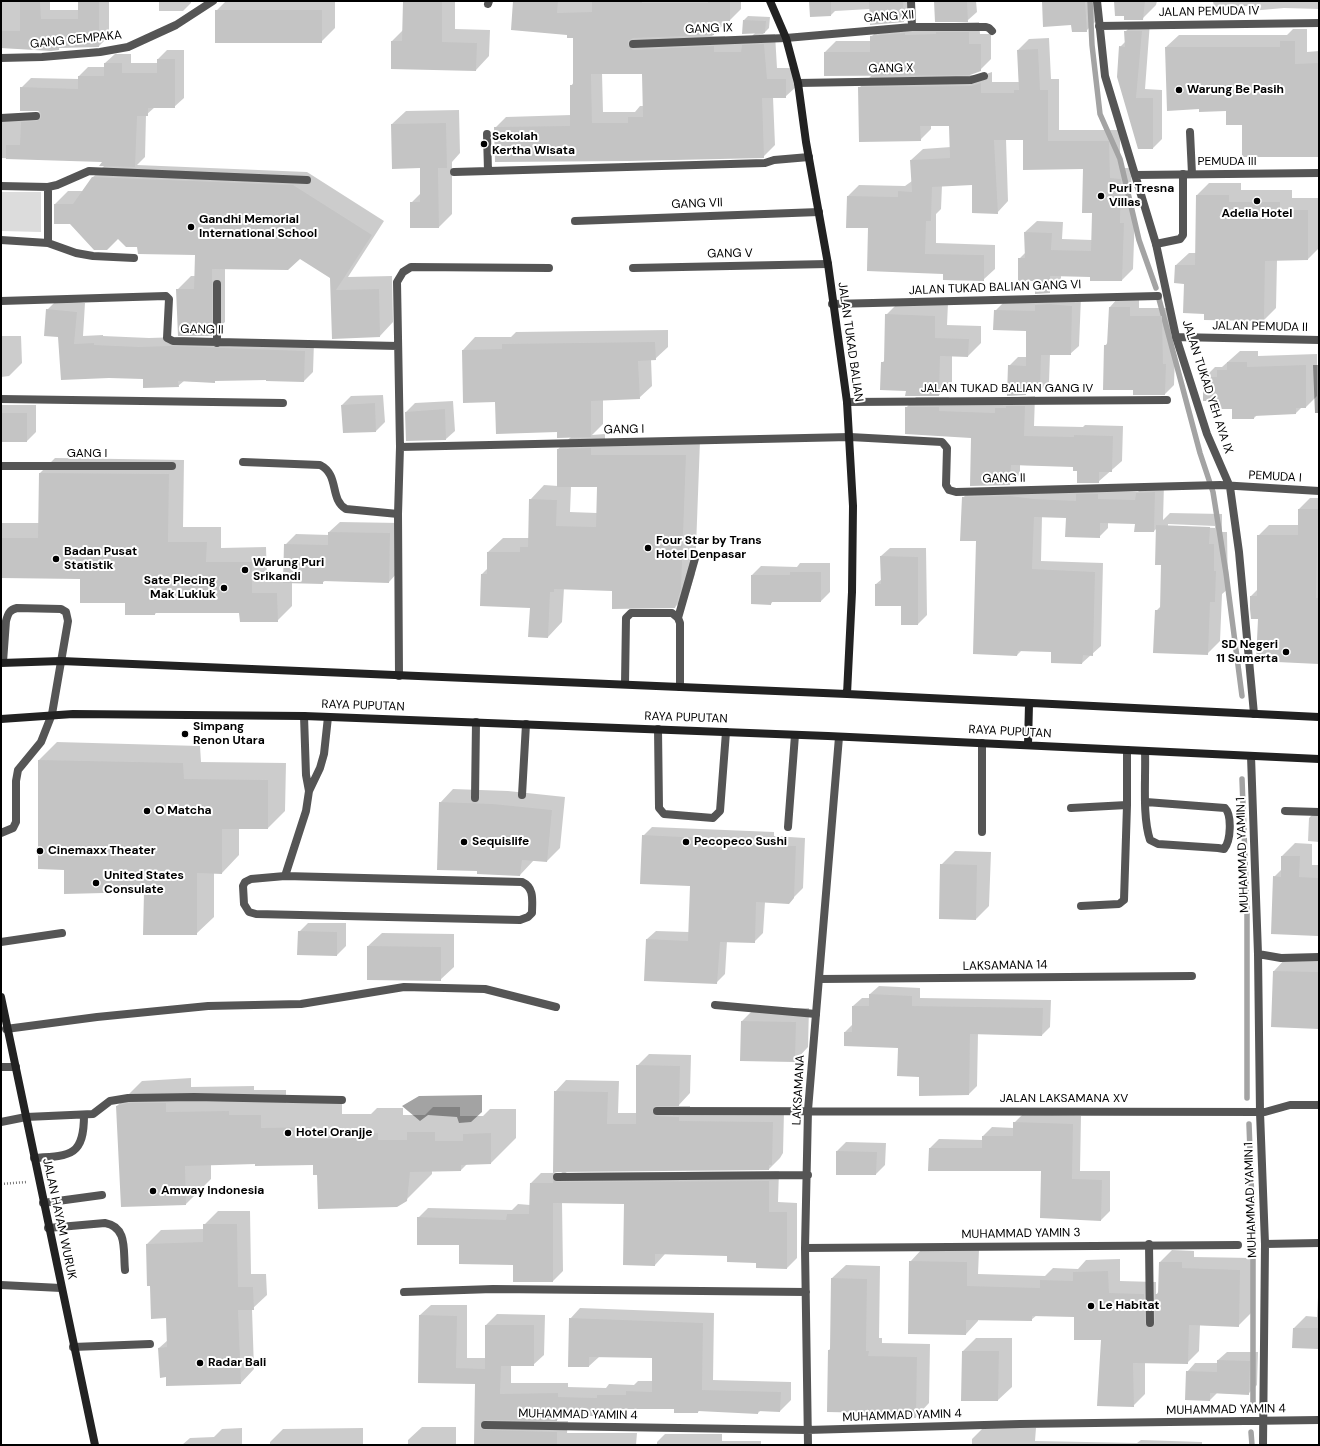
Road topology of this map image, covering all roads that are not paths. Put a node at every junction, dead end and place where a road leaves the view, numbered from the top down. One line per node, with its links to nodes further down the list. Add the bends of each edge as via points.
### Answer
1 (213, 1): 11 (street, GANG CEMPAKA, via 176,25 128,47 93,53)
2 (770, 1): 9 (main road, JALAN TUKAD BALIAN)
3 (911, 1): 6 (street)
4 (1097, 1): 7 (street, JALAN TUKAD YEH AYA IX)
5 (1319, 24): 7 (street, JALAN PEMUDA IV)
6 (912, 26): 8 (street, GANG XII, via 986,27); 9 (street, GANG XII)
7 (1098, 26): 24 (street, JALAN TUKAD YEH AYA IX, via 1112,105)
8 (992, 31)
9 (786, 38): 10 (street, GANG IX); 13 (main road, JALAN TUKAD BALIAN)
10 (633, 44)
11 (1, 58)
12 (984, 76): 13 (street, GANG X, via 971,80)
13 (798, 83): 18 (main road, JALAN TUKAD BALIAN)
14 (36, 116): 15 (street)
15 (1, 118)
16 (1190, 132): 23 (street)
17 (486, 134): 19 (street)
18 (809, 157): 19 (street, via 774,160 764,164); 28 (main road, JALAN TUKAD BALIAN)
19 (488, 171): 20 (street)
20 (454, 172)
21 (1319, 173): 23 (street, PEMUDA III)
22 (1183, 174): 23 (street, PEMUDA III); 24 (street, PEMUDA III); 32 (street, via 1183,235 1180,239)
23 (1192, 174)
24 (1135, 175): 32 (street, JALAN TUKAD YEH AYA IX)
25 (307, 180): 27 (street, via 89,171)
26 (1, 186): 27 (street)
27 (48, 187): 31 (street)
28 (819, 212): 29 (street, GANG VII); 34 (main road, JALAN TUKAD BALIAN)
29 (575, 221)
30 (1, 240): 31 (street)
31 (48, 243): 33 (street, via 76,253)
32 (1156, 244): 41 (street, JALAN TUKAD YEH AYA IX)
33 (134, 258)
34 (828, 264): 36 (street, GANG V); 40 (main road, JALAN TUKAD BALIAN)
35 (549, 268): 44 (street, via 411,267 403,272 397,282)
36 (632, 268)
37 (217, 284): 43 (street)
38 (1158, 296): 40 (street, JALAN TUKAD BALIAN GANG VI)
39 (1, 301): 43 (street, GANG II, via 166,296 169,299 167,338 170,341)
40 (832, 304): 48 (main road, JALAN TUKAD BALIAN)
41 (1176, 337): 42 (street, JALAN PEMUDA II); 54 (street, JALAN TUKAD YEH AYA IX, via 1207,434)
42 (1319, 340)
43 (217, 343): 44 (street, GANG II)
44 (398, 346): 50 (street)
45 (1, 399): 47 (street)
46 (1167, 400): 48 (street, JALAN TUKAD BALIAN GANG IV)
47 (283, 402)
48 (847, 402): 49 (main road, JALAN TUKAD BALIAN)
49 (850, 437): 50 (street, GANG I); 54 (street, GANG II, via 942,442 947,448 946,485 949,490 956,492 1220,485); 64 (main road, JALAN TUKAD BALIAN, via 853,506 852,592)
50 (400, 447): 56 (street)
51 (243, 462): 56 (street, via 320,465 327,468 330,473 338,502 346,509)
52 (1, 466): 53 (street, GANG I)
53 (172, 466)
54 (1230, 487): 55 (street, PEMUDA I); 67 (street, JALAN TUKAD YEH AYA IX, via 1239,552)
55 (1319, 491)
56 (398, 514): 61 (street)
57 (696, 555): 58 (street)
58 (678, 618): 62 (street, via 672,614 631,613 626,618); 63 (street)
59 (61, 661): 60 (main road); 60 (street, via 68,621 66,612 17,608 8,614); 61 (main road); 66 (street)
60 (2, 662)
61 (399, 676): 62 (main road)
62 (625, 684): 63 (main road)
63 (680, 687): 64 (main road)
64 (847, 694): 65 (main road)
65 (1029, 704): 67 (main road); 79 (main road)
66 (52, 714): 68 (main road, RAYA PUPUTAN); 71 (main road, RAYA PUPUTAN); 94 (street, via 41,742 18,770 16,822 13,828)
67 (1254, 714): 70 (main road)
68 (304, 716): 69 (main road, RAYA PUPUTAN); 84 (street, via 306,776)
69 (328, 717): 72 (main road, RAYA PUPUTAN); 84 (street, via 324,754)
70 (1319, 717)
71 (1, 719)
72 (476, 722): 73 (main road, RAYA PUPUTAN); 86 (street)
73 (526, 724): 74 (main road, RAYA PUPUTAN); 85 (street)
74 (658, 729): 75 (main road, RAYA PUPUTAN); 75 (street, via 660,812 713,818 720,811)
75 (726, 732): 76 (main road, RAYA PUPUTAN)
76 (795, 734): 77 (main road, RAYA PUPUTAN); 92 (street)
77 (839, 737): 78 (main road, RAYA PUPUTAN); 102 (street, LAKSAMANA)
78 (982, 743): 79 (main road, RAYA PUPUTAN); 93 (street)
79 (1028, 745): 80 (main road, RAYA PUPUTAN)
80 (1127, 750): 81 (main road, RAYA PUPUTAN); 88 (street)
81 (1145, 751): 82 (main road, RAYA PUPUTAN); 87 (street)
82 (1251, 756): 83 (main road, RAYA PUPUTAN); 99 (street, MUHAMMAD YAMIN 1)
83 (1319, 759)
84 (310, 791): 95 (street)
85 (522, 795)
86 (475, 798)
87 (1146, 802): 87 (street, via 1225,808 1229,816 1228,844 1224,849 1158,844 1150,840 1147,831)
88 (1127, 804): 89 (street); 96 (street, via 1124,900 1119,904)
89 (1071, 808)
90 (1285, 811): 91 (street)
91 (1319, 812)
92 (788, 827)
93 (982, 832)
94 (1, 833)
95 (285, 876): 95 (street, via 522,882 532,890 532,913 520,920 249,912 244,904 242,886 245,882 251,879)
96 (1081, 906)
97 (62, 933): 98 (street)
98 (1, 942)
99 (1258, 954): 100 (street, via 1281,958); 114 (street, MUHAMMAD YAMIN 1)
100 (1319, 958)
101 (1192, 976): 102 (street, LAKSAMANA 14)
102 (819, 979): 106 (street, LAKSAMANA)
103 (1, 997): 107 (main road, JALAN HAYAM WURUK)
104 (715, 1005): 106 (street)
105 (556, 1007): 107 (street, via 485,989 404,987 301,1004 208,1006)
106 (816, 1014): 113 (street, LAKSAMANA)
107 (6, 1029): 109 (main road, JALAN HAYAM WURUK)
108 (1, 1067): 109 (street)
109 (16, 1067): 116 (main road, JALAN HAYAM WURUK)
110 (342, 1100): 115 (street, via 128,1098 110,1101 94,1114)
111 (1319, 1105): 114 (street, JALAN LAKSAMANA XV, via 1290,1105)
112 (657, 1110): 113 (street, JALAN LAKSAMANA XV)
113 (808, 1110): 114 (street, JALAN LAKSAMANA XV); 119 (street, LAKSAMANA)
114 (1260, 1112): 126 (street, MUHAMMAD YAMIN 1)
115 (84, 1115): 116 (street); 118 (street, via 81,1144 59,1157)
116 (26, 1117): 117 (street); 118 (main road, JALAN HAYAM WURUK)
117 (1, 1122)
118 (34, 1158): 122 (main road, JALAN HAYAM WURUK)
119 (808, 1175): 120 (street); 128 (street, LAKSAMANA)
120 (557, 1177)
121 (102, 1195): 122 (street)
122 (43, 1203): 123 (main road, JALAN HAYAM WURUK)
123 (48, 1228): 129 (street, via 105,1223 114,1225 122,1236); 131 (main road, JALAN HAYAM WURUK)
124 (1319, 1243): 126 (street)
125 (1149, 1244): 127 (street, MUHAMMAD YAMIN 3); 128 (street, MUHAMMAD YAMIN 3); 134 (street)
126 (1265, 1244): 137 (street, MUHAMMAD YAMIN 1)
127 (1238, 1245)
128 (805, 1248): 133 (street, LAKSAMANA)
129 (125, 1270)
130 (1, 1285): 131 (street)
131 (61, 1288): 136 (main road, JALAN HAYAM WURUK)
132 (404, 1292): 133 (street, via 493,1289)
133 (806, 1292): 140 (street, LAKSAMANA)
134 (1150, 1323)
135 (150, 1344): 136 (street)
136 (73, 1347): 141 (main road, JALAN HAYAM WURUK)
137 (1263, 1420): 138 (street, MUHAMMAD YAMIN 4); 140 (street, MUHAMMAD YAMIN 4); 143 (street, MUHAMMAD YAMIN 1)
138 (1319, 1420)
139 (485, 1425): 140 (street, MUHAMMAD YAMIN 4)
140 (807, 1430): 142 (street, LAKSAMANA)
141 (95, 1445)
142 (808, 1445)
143 (1263, 1445)

